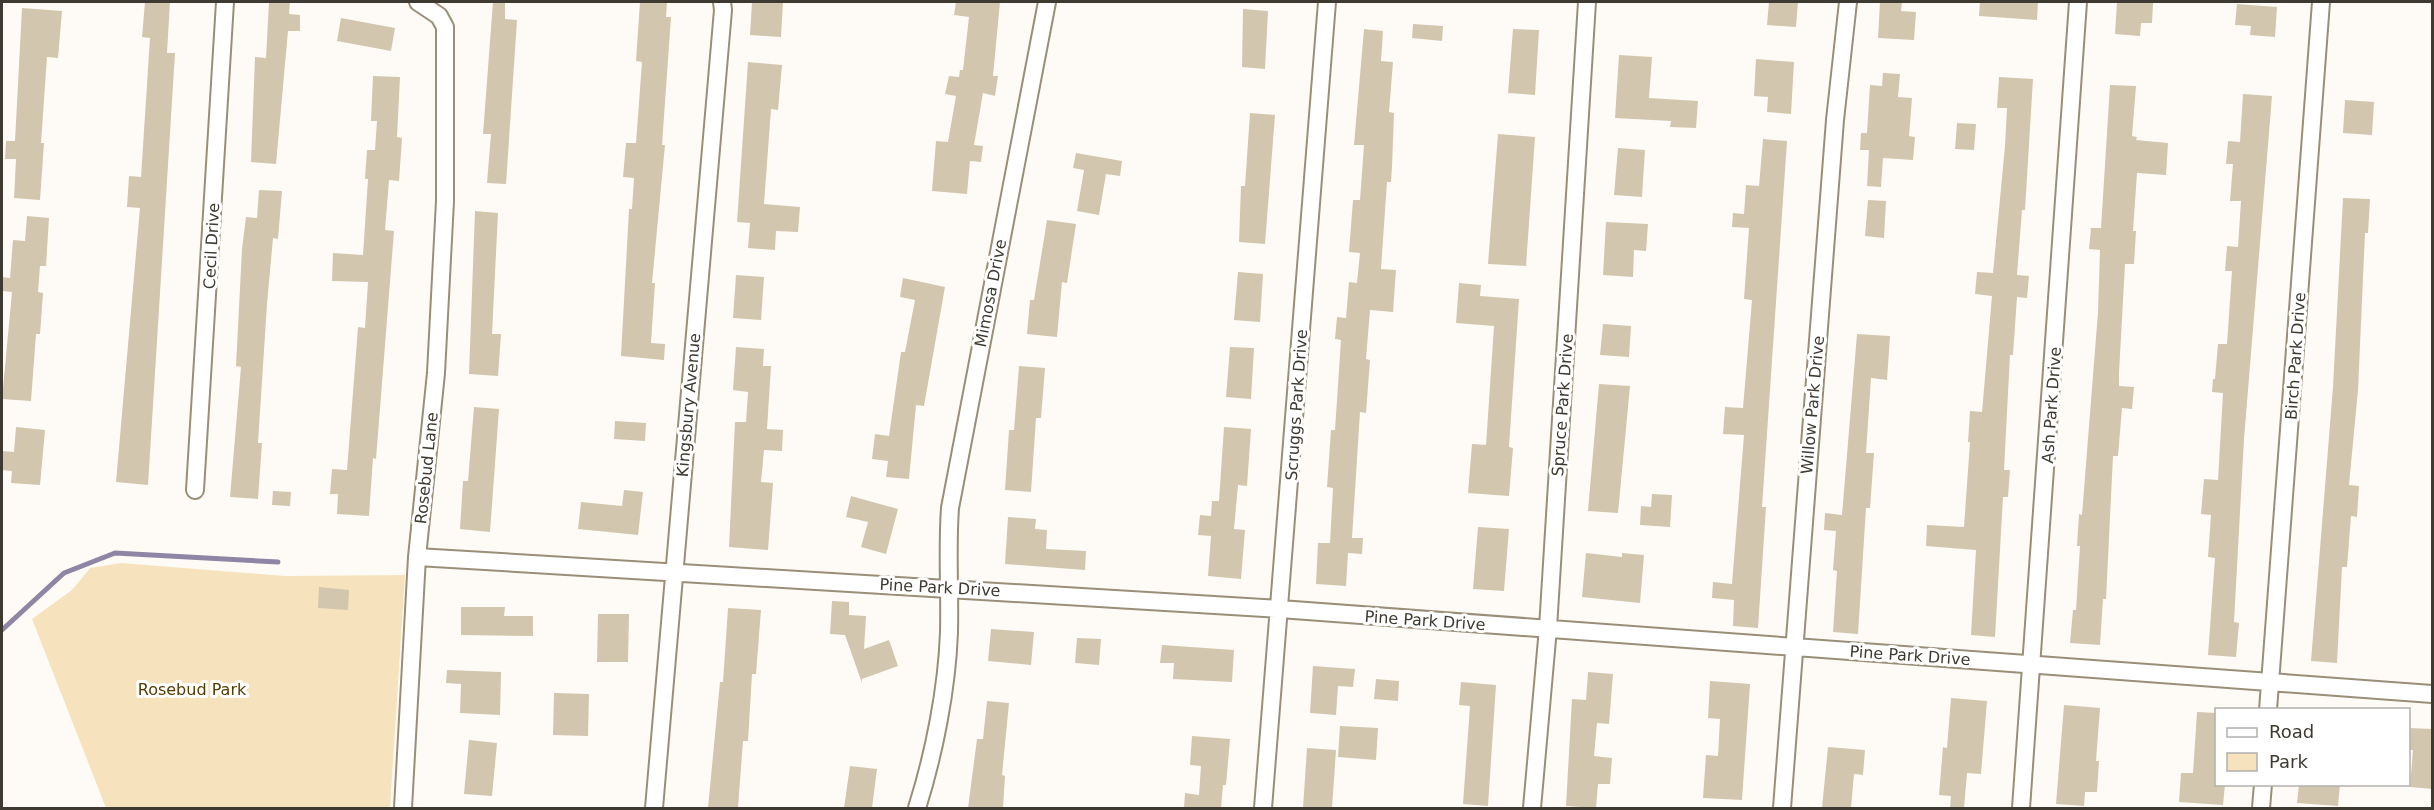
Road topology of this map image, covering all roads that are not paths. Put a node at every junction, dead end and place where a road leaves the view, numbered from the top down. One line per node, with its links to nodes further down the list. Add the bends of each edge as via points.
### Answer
1 (225, 2): 10 (street, Cecil Drive)
2 (418, 2): 11 (street, Rosebud Lane, via 439,16 445,27 446,127 436,373)
3 (722, 2): 12 (street, Kingsbury Avenue)
4 (1047, 2): 13 (street, Mimosa Drive, via 959,451 950,508)
5 (1327, 2): 14 (street, Scruggs Park Drive)
6 (1587, 2): 15 (street, Spruce Park Drive)
7 (1848, 2): 16 (street, Willow Park Drive)
8 (2078, 2): 17 (street, Ash Park Drive)
9 (2321, 2): 18 (street, Birch Park Drive)
10 (195, 490)
11 (417, 557): 12 (street, Pine Park Drive); 22 (street, Rosebud Lane)
12 (674, 572): 13 (street, Pine Park Drive); 23 (street, Kingsbury Avenue)
13 (948, 587): 14 (street, Pine Park Drive); 24 (street, Mimosa Drive, via 949,633 937,725)
14 (1280, 609): 15 (street, Pine Park Drive); 25 (street, Scruggs Park Drive)
15 (1548, 628): 16 (street, Pine Park Drive); 26 (street, Spruce Park Drive)
16 (1793, 646): 17 (street, Pine Park Drive); 27 (street, Willow Park Drive)
17 (2032, 665): 18 (street, Pine Park Drive); 28 (street, Ash Park Drive)
18 (2271, 682): 19 (street, Pine Park Drive); 20 (street, Birch Park Drive)
19 (2433, 694)
20 (2268, 708)
21 (2262, 786): 29 (street)
22 (403, 808)
23 (654, 808)
24 (917, 808)
25 (1263, 808)
26 (1532, 808)
27 (1782, 808)
28 (2021, 808)
29 (2261, 808)

